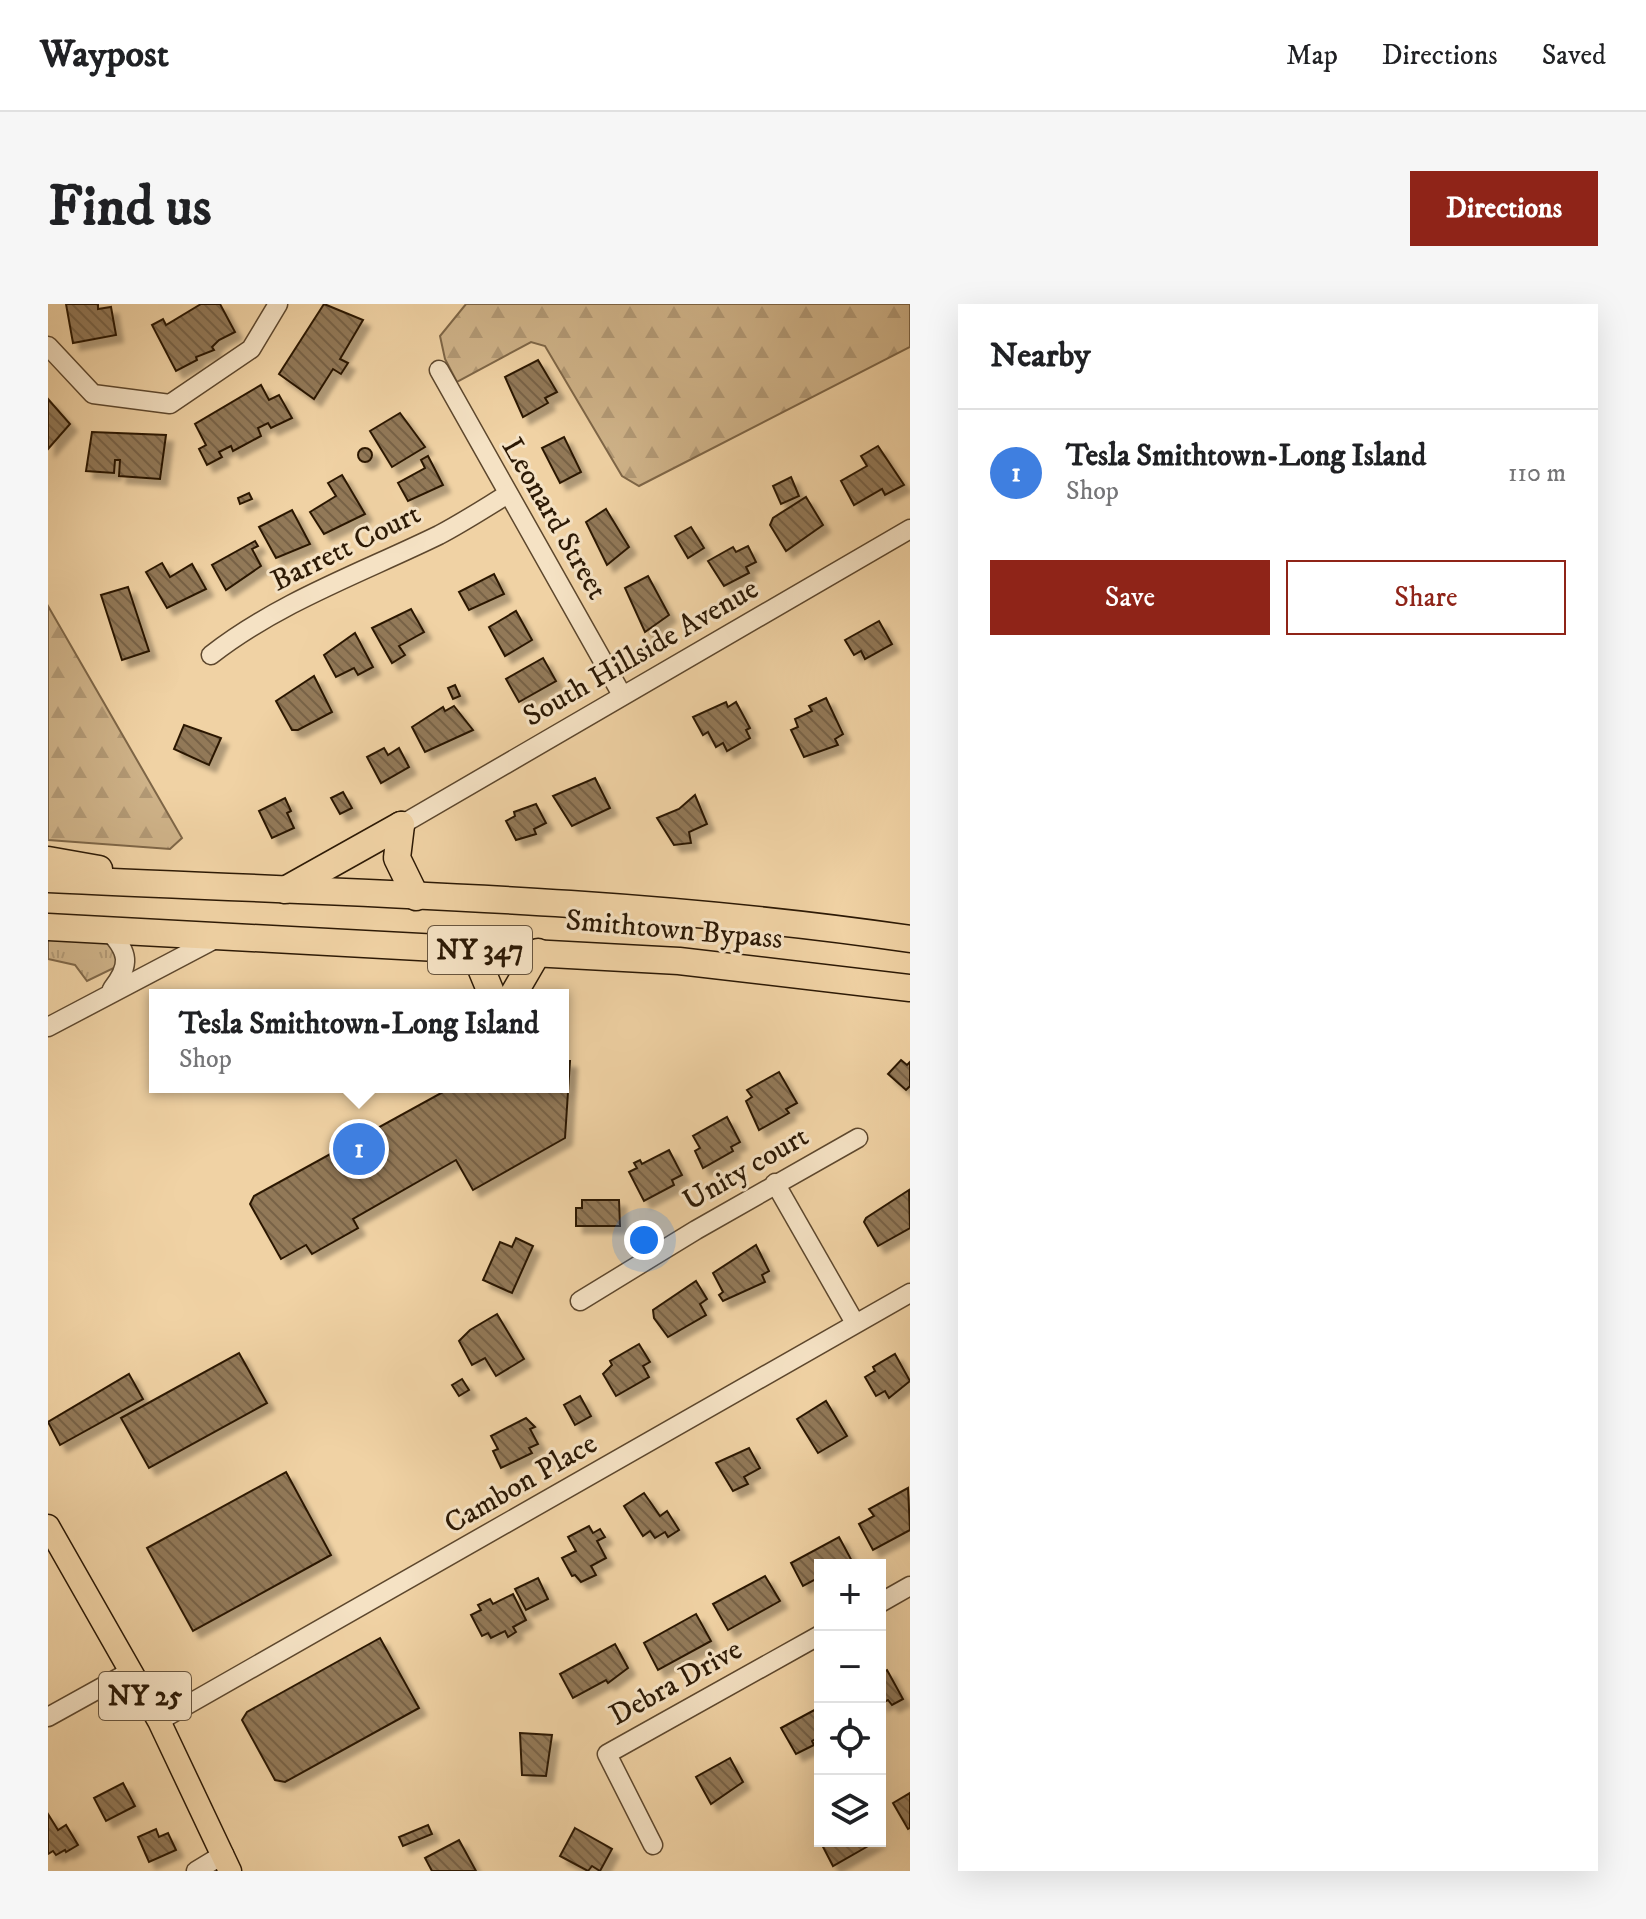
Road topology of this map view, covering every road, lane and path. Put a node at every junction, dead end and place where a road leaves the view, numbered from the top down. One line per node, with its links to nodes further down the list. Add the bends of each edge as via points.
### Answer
1 (278, 304): 2 (street, via 251,349 170,404 93,394)
2 (48, 346)
3 (439, 370): 4 (street, Leonard Street)
4 (508, 494): 6 (street, Barrett Court, via 440,534 242,631); 7 (street, Leonard Street)
5 (910, 529): 7 (street, South Hillside Avenue)
6 (211, 655)
7 (622, 695): 8 (street, South Hillside Avenue)
8 (401, 825): 12 (highway); 13 (highway, via 397,858)
9 (48, 860): 11 (highway)
10 (48, 879): 11 (highway, Smithtown Bypass / NY 347)
11 (173, 885): 12 (highway, Smithtown Bypass / NY 347)
12 (285, 891): 13 (highway, Smithtown Bypass / NY 347)
13 (416, 897): 17 (highway, Smithtown Bypass / NY 347, via 696,914)
14 (48, 927): 15 (highway, Smithtown Bypass / NY 347)
15 (108, 930): 16 (highway, Smithtown Bypass / NY 347); 23 (street, via 124,947 127,961)
16 (220, 936): 18 (highway, Smithtown Bypass / NY 347); 23 (street)
17 (910, 939)
18 (473, 949): 19 (highway, Smithtown Bypass / NY 347); 21 (highway)
19 (538, 952): 20 (highway, Smithtown Bypass / NY 347, via 743,967); 22 (highway)
20 (910, 988)
21 (490, 989)
22 (516, 989)
23 (110, 992): 24 (street)
24 (48, 1027)
25 (858, 1138): 26 (street, Unity court)
26 (775, 1183): 28 (street, Unity court); 29 (street)
27 (910, 1293): 29 (street, Cambon Place)
28 (580, 1301)
29 (855, 1323): 36 (street, Cambon Place)
30 (48, 1526): 34 (main road, NY 25)
31 (910, 1586): 32 (street)
32 (886, 1600)
33 (814, 1638): 37 (street, Debra Drive, via 607,1754)
34 (131, 1671): 35 (street); 36 (main road, NY 25)
35 (48, 1717)
36 (159, 1721): 38 (main road, NY 25)
37 (653, 1845)
38 (227, 1863): 39 (street)
39 (196, 1871)

